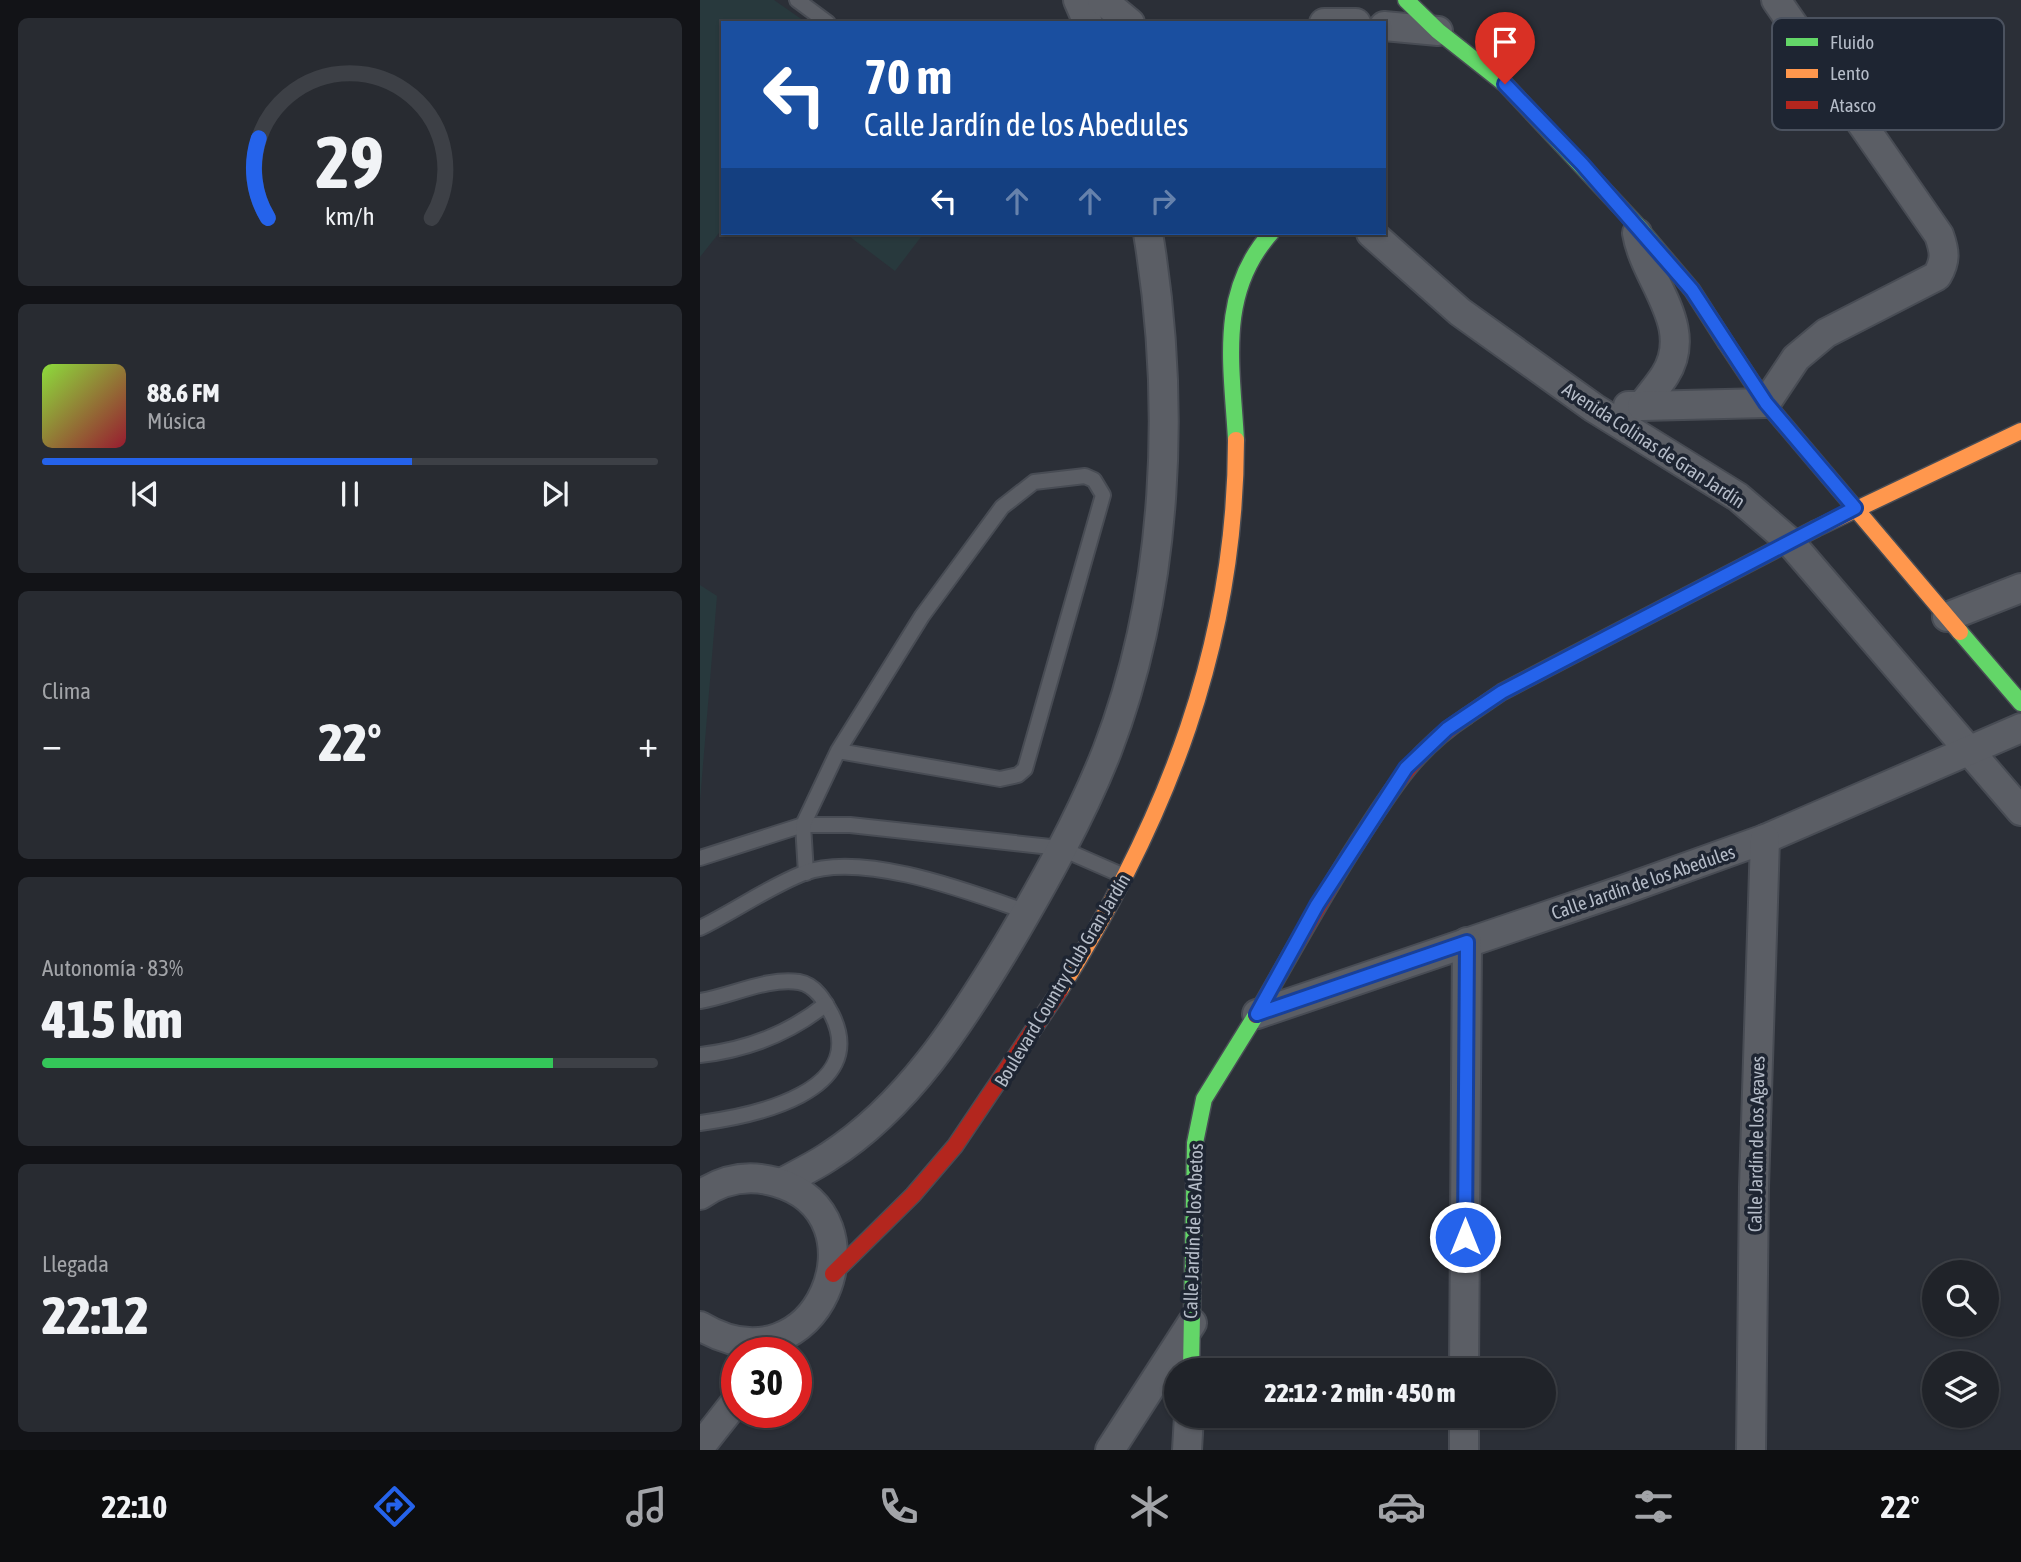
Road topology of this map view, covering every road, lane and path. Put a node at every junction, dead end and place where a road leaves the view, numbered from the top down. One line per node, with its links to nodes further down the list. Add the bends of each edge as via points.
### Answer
1 (797, 0): 6 (lane)
2 (1078, 0): 7 (street)
3 (1406, 0): 9 (street)
4 (1776, 0): 5 (street)
5 (1788, 18)
6 (825, 21)
7 (1087, 21)
8 (1386, 26): 9 (street)
9 (1438, 31): 11 (street, via 1505,84)
10 (1866, 130): 15 (street, via 1939,235 1944,264 1937,276 1826,333 1796,358)
11 (1636, 223): 15 (street, via 1692,290); 16 (street, via 1641,255 1675,325 1675,351 1666,374)
12 (1148, 235): 30 (street, via 1162,341 1164,441 1157,542 1124,701 1106,753)
13 (1268, 235): 33 (street, Boulevard Country Club Gran Jardín, via 1241,270 1235,296 1236,466 1213,645 1176,769)
14 (1373, 235): 17 (street, Avenida Colinas de Gran Jardín, via 1460,312)
15 (1766, 403): 16 (street); 19 (street)
16 (1642, 406): 17 (street)
17 (1594, 408): 20 (street, Avenida Colinas de Gran Jardín, via 1738,498)
18 (2021, 430): 19 (street, Calle Jardín de los Abetos)
19 (1855, 508): 20 (street, Calle Jardín de los Abetos); 22 (street)
20 (1789, 541): 26 (street, Avenida Colinas de Gran Jardín); 39 (street, Calle Jardín de los Abetos, via 1502,692 1447,729 1406,768 1371,820)
21 (2021, 588): 22 (street)
22 (1947, 617): 23 (street)
23 (2021, 703)
24 (2021, 728): 26 (street, Calle Jardín de los Abedules)
25 (838, 751): 25 (lane, via 922,615 1002,507 1034,482 1085,476 1094,480 1102,495 1025,769 1000,779); 28 (lane)
26 (1968, 752): 27 (street, Avenida Colinas de Gran Jardín); 29 (street, Calle Jardín de los Abedules)
27 (2021, 811)
28 (803, 825): 30 (lane, via 849,825); 31 (lane); 32 (lane)
29 (1765, 839): 36 (street, Calle Jardín de los Abedules); 58 (street, Calle Jardín de los Agaves)
30 (1060, 848): 33 (lane); 34 (street)
31 (700, 858)
32 (806, 873): 34 (lane, via 831,867 861,868 953,886); 35 (lane)
33 (1125, 876): 44 (street, Boulevard Country Club Gran Jardín, via 1068,978 995,1093 925,1182)
34 (1027, 912): 42 (street, via 973,1003 911,1085 829,1157)
35 (700, 928)
36 (1467, 942): 39 (street, Calle Jardín de los Abedules); 50 (street)
37 (700, 1002): 38 (lane, via 784,981 803,982)
38 (826, 1004): 40 (lane, via 808,1018 745,1047); 41 (lane, via 840,1036 840,1050 837,1065 823,1081 780,1105)
39 (1257, 1014): 45 (street, Calle Jardín de los Abetos, via 1204,1099 1195,1143)
40 (700, 1055)
41 (700, 1123)
42 (780, 1183): 43 (street, via 746,1178); 44 (street, via 800,1194 828,1229)
43 (704, 1190)
44 (833, 1274): 48 (street, via 817,1310)
45 (1194, 1321): 49 (street); 55 (street, Calle Jardín de los Abetos)
46 (700, 1326): 47 (street)
47 (721, 1337)
48 (788, 1337)
49 (1192, 1358)
50 (1464, 1358)
51 (721, 1420): 54 (street)
52 (1188, 1428): 56 (street)
53 (1464, 1428): 57 (street)
54 (700, 1447)
55 (1110, 1450)
56 (1187, 1450)
57 (1464, 1450)
58 (1751, 1450)

